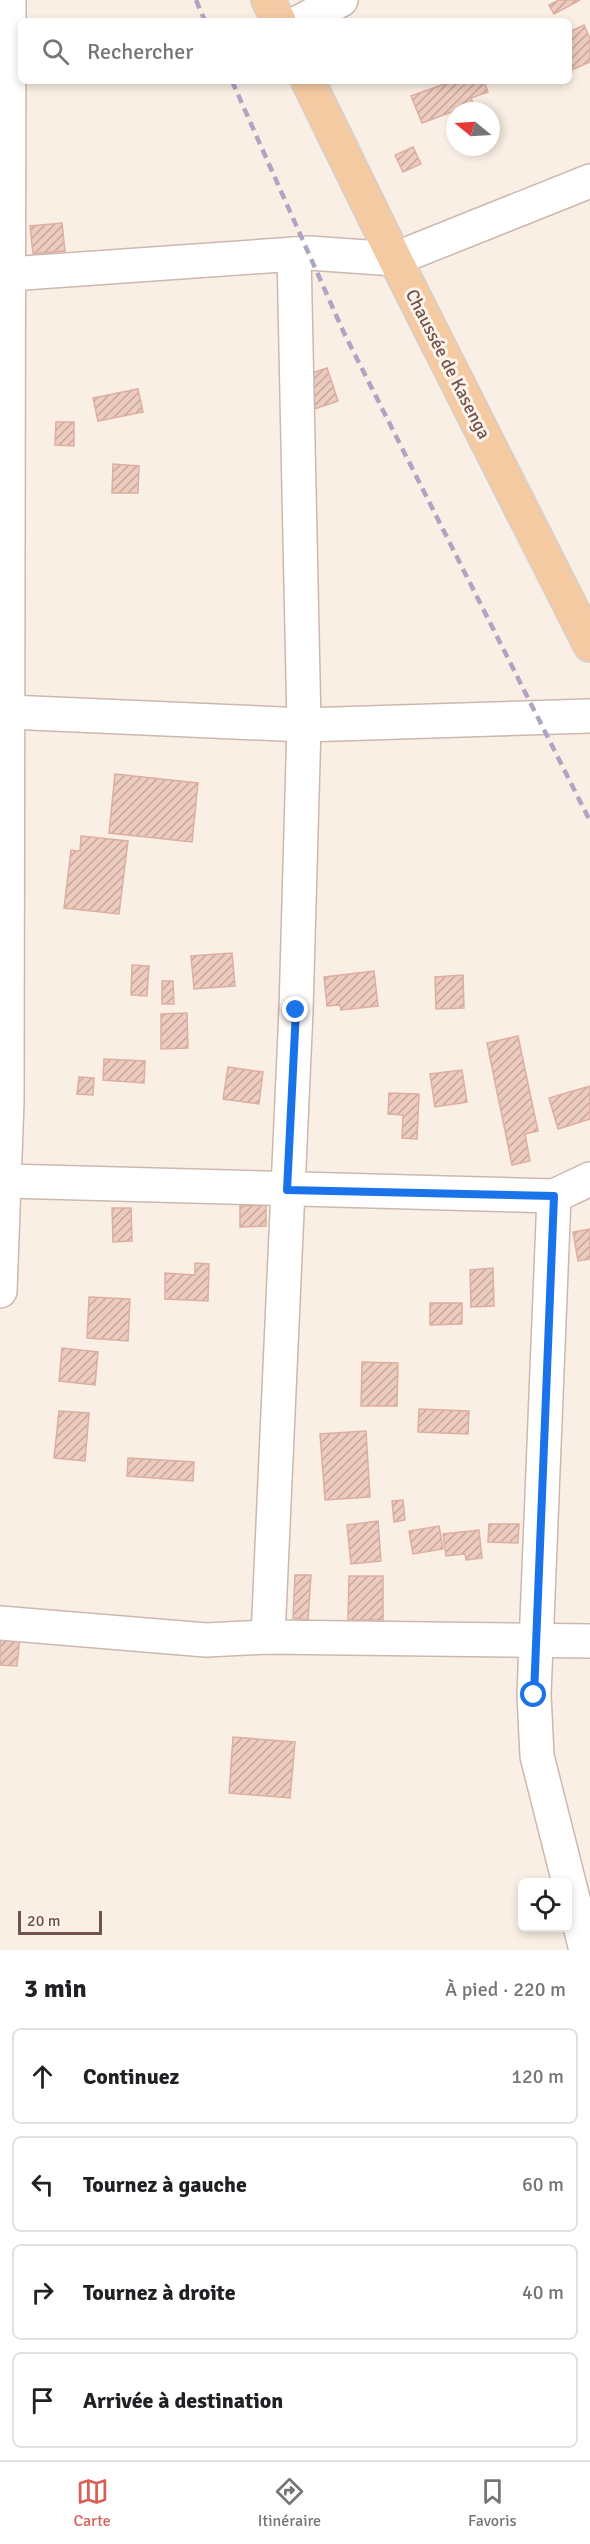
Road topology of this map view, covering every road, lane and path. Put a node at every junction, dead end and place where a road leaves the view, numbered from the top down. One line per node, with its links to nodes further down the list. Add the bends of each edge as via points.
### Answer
1 (9, 0): 7 (street)
2 (268, 0): 4 (main road)
3 (341, 0): 5 (street)
4 (277, 18)
5 (308, 18)
6 (309, 84): 10 (main road, Chaussée de Kasenga)
7 (4, 179): 11 (street)
8 (590, 181): 10 (street)
9 (294, 255): 10 (street); 11 (street); 15 (street)
10 (394, 259): 12 (main road, Chaussée de Kasenga)
11 (9, 274): 13 (street)
12 (590, 645)
13 (9, 712): 15 (street); 16 (street)
14 (590, 716): 15 (street)
15 (304, 725): 19 (street)
16 (3, 952): 18 (street)
17 (590, 1179): 20 (street)
18 (6, 1181): 19 (street); 21 (street)
19 (287, 1190): 20 (street); 23 (street)
20 (554, 1196): 24 (street)
21 (0, 1291)
22 (0, 1623): 23 (street, via 207,1640)
23 (268, 1637): 24 (street)
24 (538, 1640): 25 (street); 26 (street, via 534,1695 537,1756)
25 (590, 1641)
26 (581, 1948)

